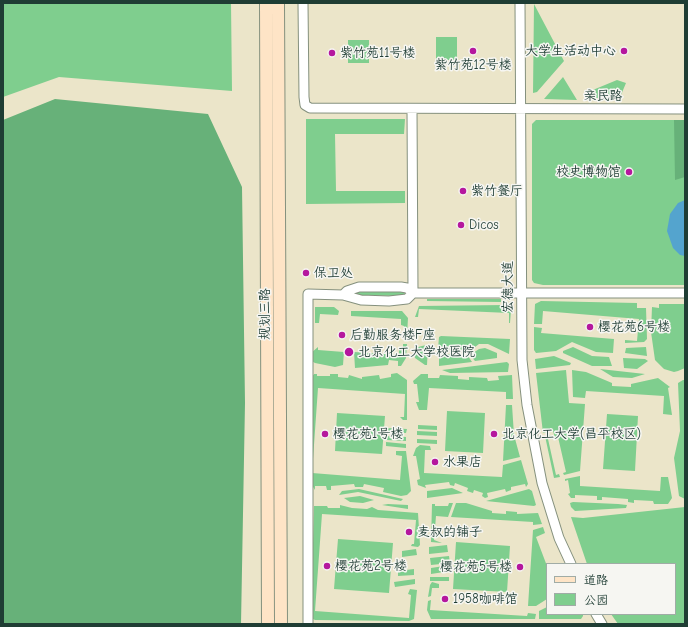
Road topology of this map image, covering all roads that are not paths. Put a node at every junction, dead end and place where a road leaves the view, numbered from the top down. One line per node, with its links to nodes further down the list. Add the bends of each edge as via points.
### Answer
1 (266, 3): 14 (main road, 规划三路)
2 (278, 3): 15 (main road, 规划三路)
3 (303, 3): 5 (street, 亲民路, via 305,105 310,108)
4 (520, 3): 7 (street, 宏德大道)
5 (412, 109): 7 (street, 亲民路); 8 (street)
6 (685, 109): 7 (street, 亲民路)
7 (521, 110): 9 (street, 宏德大道)
8 (413, 293): 9 (street); 11 (street, via 407,299 389,301 361,300); 11 (street, via 401,287 359,287)
9 (521, 293): 10 (street); 12 (street, 宏德大道, via 522,355 532,438 549,506)
10 (685, 293)
11 (343, 295): 16 (street, via 308,294)
12 (571, 563)
13 (597, 615): 17 (street)
14 (268, 624)
15 (281, 624)
16 (308, 624)
17 (602, 624)

